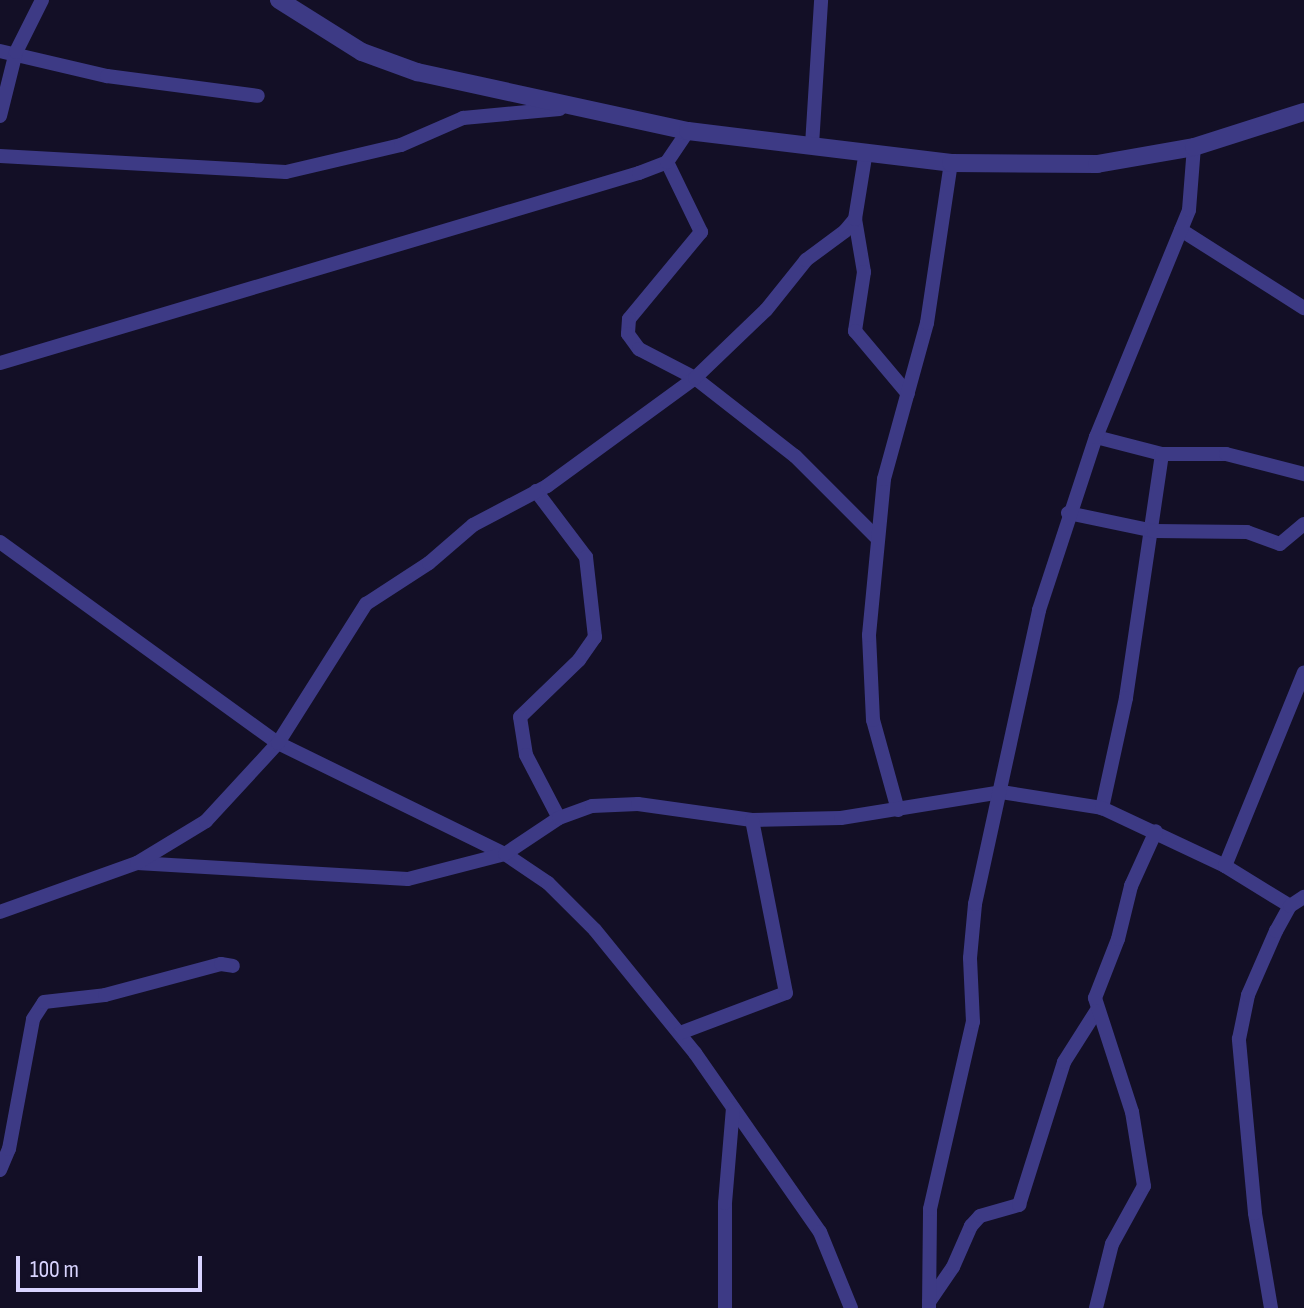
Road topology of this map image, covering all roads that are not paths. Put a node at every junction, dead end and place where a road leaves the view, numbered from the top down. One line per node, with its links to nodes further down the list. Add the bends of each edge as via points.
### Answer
1 (42, 0): 5 (street)
2 (279, 0): 7 (street, via 387,64)
3 (821, 0): 11 (street)
4 (0, 51): 5 (street)
5 (16, 52): 6 (street, via 107,76); 9 (street)
6 (258, 96)
7 (593, 110): 10 (street); 14 (street, via 483,113 401,145 286,172)
8 (1304, 112): 12 (street)
9 (0, 116)
10 (688, 131): 11 (street); 15 (street)
11 (812, 145): 13 (street)
12 (1194, 147): 16 (street, via 1058,167); 18 (street, via 1189,210)
13 (866, 151): 16 (street); 17 (street)
14 (0, 156)
15 (667, 162): 20 (street); 21 (street, via 701,232 629,319 628,334 639,349)
16 (951, 163): 22 (street, via 933,291)
17 (855, 219): 21 (street, via 806,260 766,310); 22 (street, via 864,272 855,331)
18 (1181, 230): 19 (street); 23 (street)
19 (1304, 308)
20 (0, 363)
21 (695, 378): 26 (street); 30 (street, via 795,456)
22 (908, 394): 30 (street, via 884,479)
23 (1096, 437): 24 (street); 27 (street)
24 (1162, 454): 25 (street, via 1226,454); 29 (street)
25 (1304, 474)
26 (536, 491): 33 (street, via 473,525 429,563 366,604); 37 (street, via 586,557 595,637 579,660 520,717 526,755)
27 (1068, 513): 29 (street); 34 (street, via 1039,610)
28 (1304, 524): 29 (street, via 1280,544 1247,532)
29 (1154, 531): 35 (street)
30 (878, 539): 36 (street, via 868,680 873,720)
31 (0, 542): 33 (street)
32 (1304, 672): 42 (street)
33 (278, 743): 40 (street); 41 (street, via 206,821)
34 (1001, 792): 35 (street); 36 (street); 51 (street, via 975,904 970,958 973,1022 930,1209)
35 (1102, 808): 39 (street)
36 (898, 810): 38 (street)
37 (559, 818): 38 (street, via 592,806 638,804); 40 (street)
38 (752, 820): 48 (street, via 786,993)
39 (1156, 831): 42 (street); 47 (street, via 1097,987)
40 (505, 854): 41 (street, via 408,879); 48 (street, via 548,883 595,930)
41 (137, 863): 45 (street)
42 (1225, 866): 44 (street)
43 (1304, 897): 44 (street)
44 (1290, 906): 55 (street, via 1248,995 1239,1039 1255,1213)
45 (0, 912)
46 (233, 966): 50 (street, via 221,964 105,995 44,1002 33,1019 9,1149)
47 (1097, 1010): 51 (street, via 1064,1062 1019,1205 980,1216); 54 (street, via 1132,1112 1144,1186 1112,1244)
48 (680, 1033): 49 (street)
49 (733, 1108): 52 (street, via 725,1203); 53 (street, via 820,1232)
50 (0, 1170)
51 (929, 1305)
52 (725, 1308)
53 (851, 1308)
54 (1096, 1308)
55 (1271, 1308)

